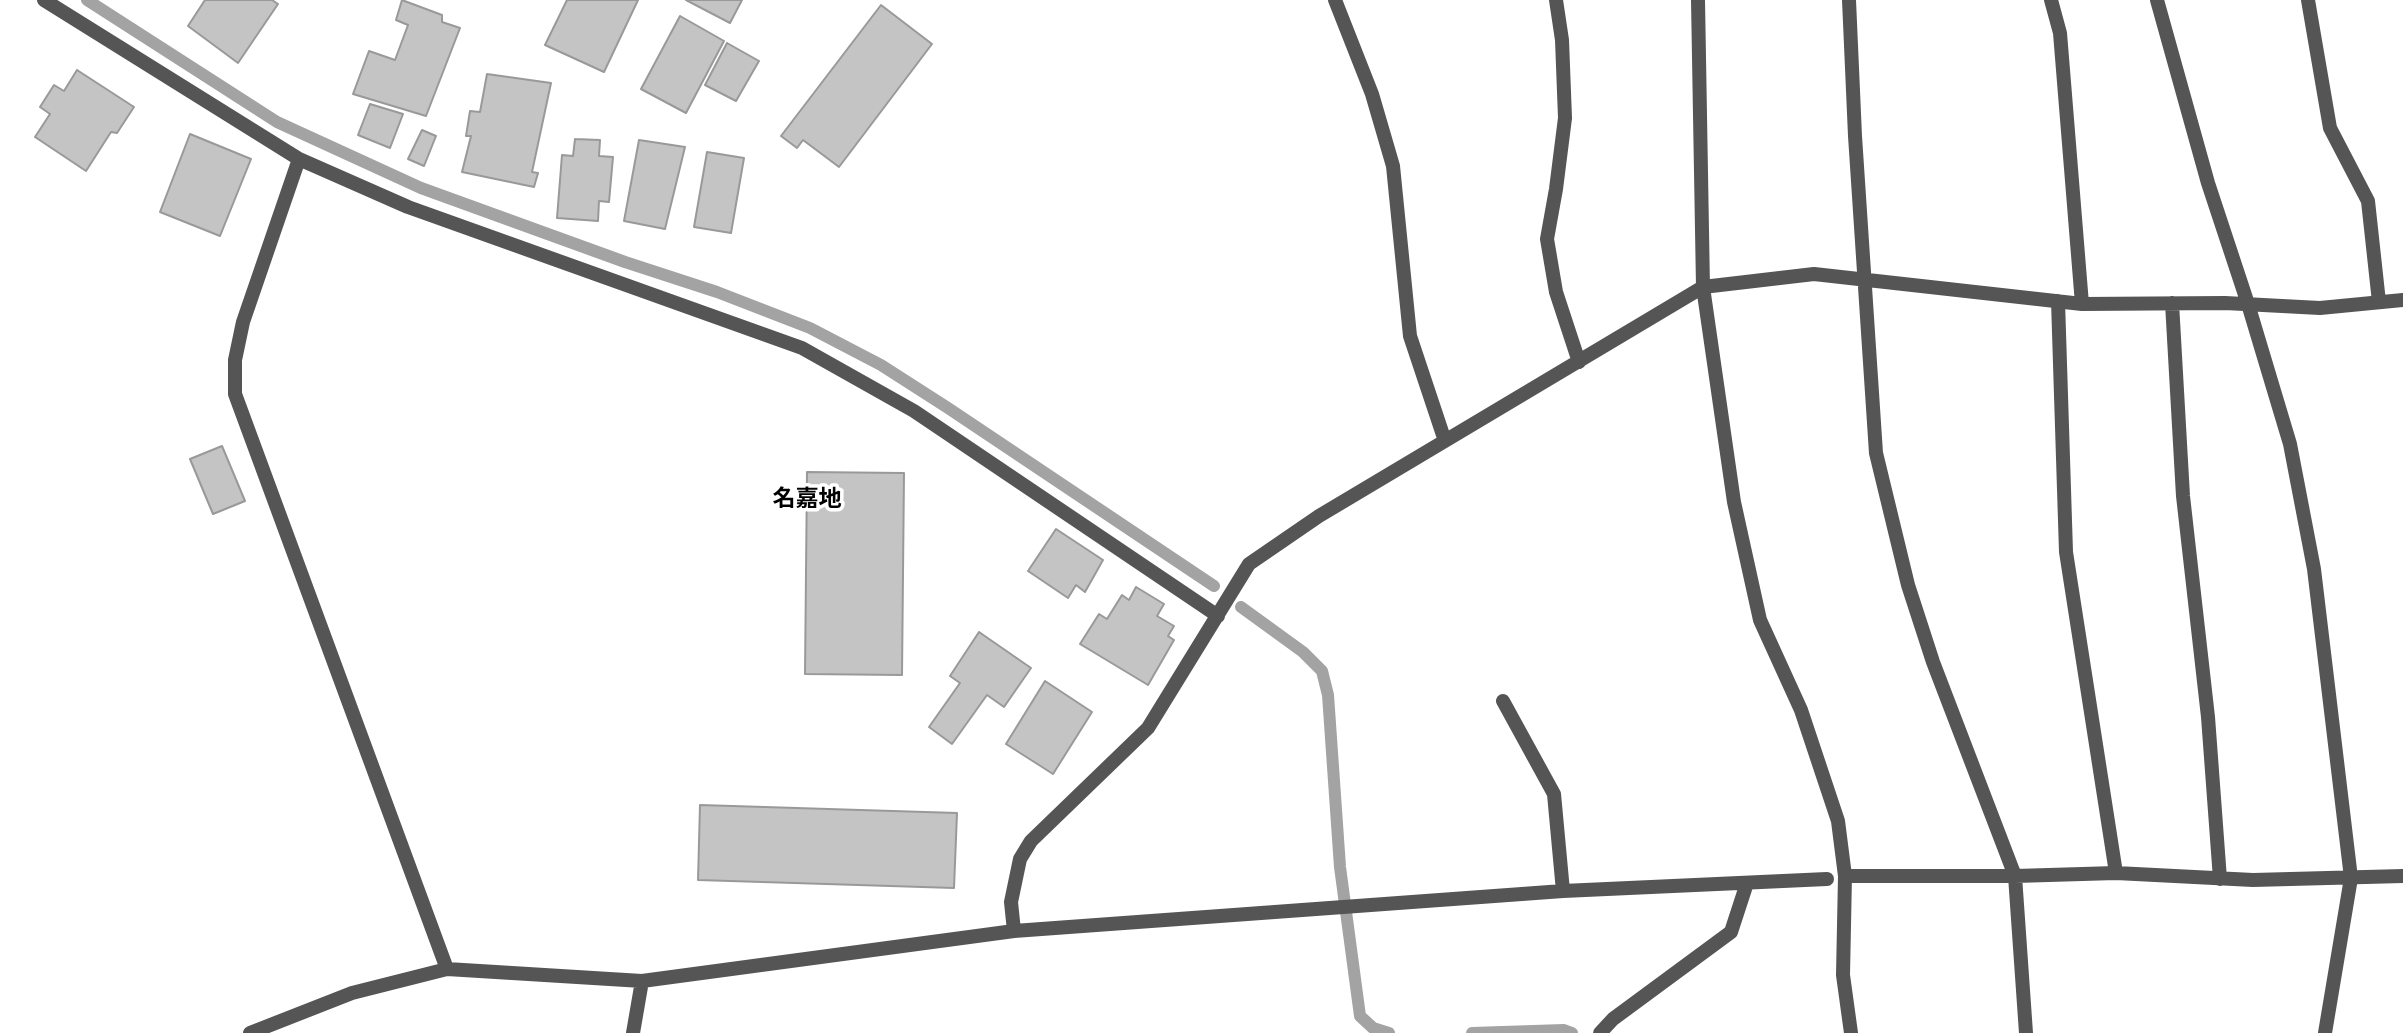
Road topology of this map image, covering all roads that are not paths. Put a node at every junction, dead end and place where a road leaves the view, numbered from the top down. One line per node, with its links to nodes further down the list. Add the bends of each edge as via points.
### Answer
1 (44, 0): 9 (street)
2 (1335, 0): 19 (street, via 1372,94 1393,166 1410,336)
3 (1556, 0): 18 (street, via 1565,118 1547,239 1556,292)
4 (1698, 0): 11 (street)
5 (1849, 0): 10 (street)
6 (2051, 0): 16 (street, via 2060,33)
7 (2157, 0): 17 (street, via 2208,183)
8 (2308, 0): 14 (street, via 2330,128 2368,201)
9 (299, 159): 20 (street, via 408,207 802,348 914,411); 32 (street, via 243,322 235,360 235,394)
10 (1865, 278): 11 (street, via 1814,274); 13 (street); 24 (street, via 1876,453 1908,585)
11 (1703, 287): 18 (street); 23 (street, via 1734,502 1760,620 1801,710 1822,771 1838,821)
12 (2403, 300): 14 (street)
13 (2058, 301): 16 (street); 22 (street, via 2066,552)
14 (2379, 302): 17 (street, via 2320,308)
15 (2172, 303): 16 (street); 17 (street); 28 (street, via 2183,496 2208,717)
16 (2082, 304)
17 (2248, 304): 26 (street, via 2290,444 2314,569)
18 (1579, 362): 19 (street)
19 (1445, 441): 20 (street, via 1319,516 1250,564)
20 (1218, 616): 31 (street, via 1148,728 1031,841 1020,859 1011,902)
21 (1503, 701): 30 (street, via 1554,794)
22 (2116, 873): 24 (street); 28 (street)
23 (1845, 876): 24 (street); 37 (street, via 1843,975)
24 (2015, 876): 38 (street)
25 (2403, 876): 26 (street)
26 (2351, 878): 28 (street); 39 (street)
27 (1827, 879): 29 (street)
28 (2220, 879)
29 (1747, 883): 30 (street); 36 (street, via 1731,932)
30 (1563, 891): 31 (street)
31 (1014, 931): 33 (street)
32 (447, 969): 33 (street); 34 (street, via 352,993)
33 (642, 981): 35 (street)
34 (250, 1033)
35 (633, 1033)
36 (1600, 1033)
37 (1852, 1033)
38 (2026, 1033)
39 (2325, 1033)

